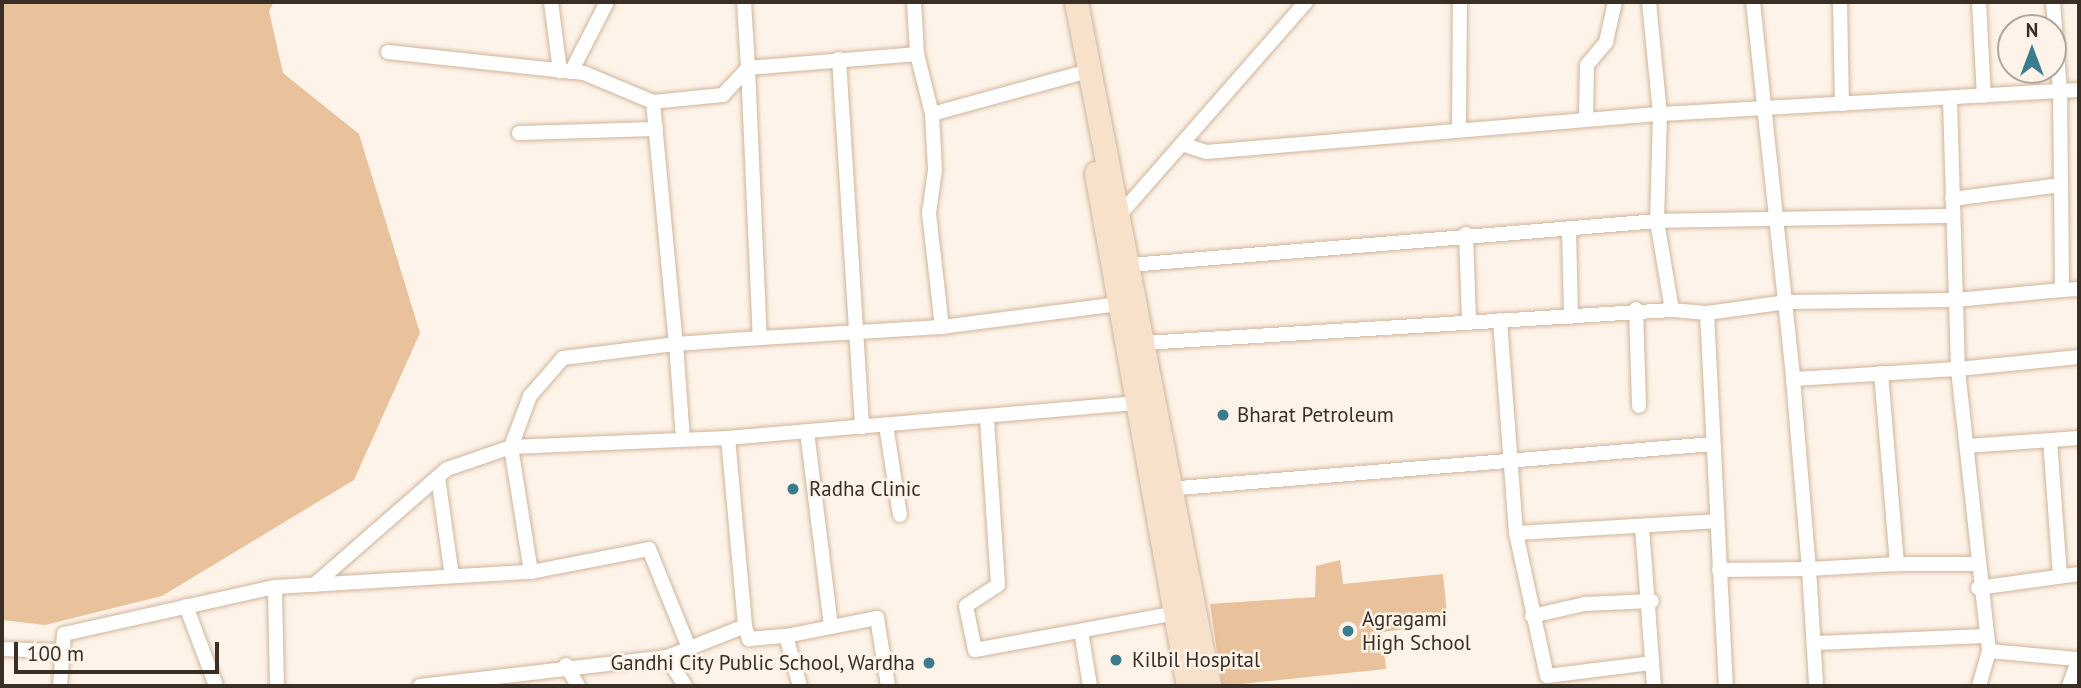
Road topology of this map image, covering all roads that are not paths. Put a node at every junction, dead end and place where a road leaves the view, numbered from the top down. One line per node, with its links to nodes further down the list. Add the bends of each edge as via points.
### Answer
1 (551, 2): 19 (street)
2 (607, 2): 19 (street)
3 (744, 2): 18 (street)
4 (914, 2): 16 (street)
5 (1063, 2): 20 (main road)
6 (1076, 2): 38 (main road)
7 (1306, 2): 34 (street)
8 (1460, 2): 32 (street)
9 (1615, 2): 30 (street, via 1606,41 1587,65)
10 (1649, 2): 29 (street)
11 (1753, 2): 27 (street)
12 (1840, 2): 26 (street)
13 (1979, 2): 23 (street)
14 (2053, 2): 21 (street)
15 (388, 52): 19 (street)
16 (917, 54): 17 (street); 28 (street)
17 (839, 59): 18 (street); 56 (street)
18 (748, 68): 25 (street, via 723,95); 57 (street)
19 (565, 71): 25 (street)
20 (1077, 74): 28 (street); 38 (main road)
21 (2060, 90): 22 (street); 23 (street); 35 (street)
22 (2079, 90)
23 (1984, 96): 24 (street)
24 (1950, 98): 26 (street); 36 (street)
25 (653, 102): 31 (street)
26 (1842, 104): 27 (street)
27 (1765, 108): 29 (street); 40 (street)
28 (932, 114): 55 (street, via 935,170 929,213)
29 (1660, 114): 30 (street); 39 (street)
30 (1586, 120): 32 (street)
31 (656, 129): 33 (street); 59 (street)
32 (1459, 130): 34 (street, via 1206,152)
33 (519, 133)
34 (1185, 145): 38 (street)
35 (2061, 185): 36 (street); 45 (street)
36 (1952, 200): 37 (street)
37 (1953, 216): 40 (street); 46 (street)
38 (1114, 221): 43 (main road); 48 (main road)
39 (1657, 222): 40 (street); 41 (street); 50 (street)
40 (1780, 222): 47 (street)
41 (1569, 228): 42 (street); 52 (street)
42 (1466, 234): 43 (street); 54 (street)
43 (1130, 265): 58 (main road)
44 (2079, 289): 45 (street)
45 (2062, 290): 46 (street)
46 (1956, 300): 47 (street); 61 (street)
47 (1787, 302): 51 (street); 63 (street)
48 (1118, 304): 55 (street); 64 (main road)
49 (1636, 309): 50 (street); 52 (street); 65 (street)
50 (1672, 310): 51 (street)
51 (1707, 313): 74 (street)
52 (1571, 317): 53 (street)
53 (1500, 320): 54 (street); 77 (street)
54 (1469, 321): 58 (street)
55 (942, 327): 56 (street)
56 (853, 333): 57 (street); 68 (street)
57 (760, 338): 59 (street)
58 (1144, 343): 79 (main road)
59 (676, 344): 72 (street); 76 (street, via 563,358 530,396)
60 (2079, 357): 61 (street)
61 (1958, 369): 62 (street); 75 (street)
62 (1881, 373): 63 (street); 84 (street)
63 (1793, 379): 86 (street)
64 (1133, 403): 66 (street); 97 (main road)
65 (1639, 406)
66 (986, 419): 67 (street); 101 (street, via 998,585 966,606 975,650)
67 (886, 425): 68 (street); 80 (street)
68 (862, 427): 69 (street)
69 (807, 431): 70 (street); 100 (street)
70 (728, 438): 72 (street); 99 (street)
71 (2079, 438): 73 (street)
72 (683, 440): 76 (street)
73 (2050, 440): 75 (street); 90 (street)
74 (1713, 444): 77 (street); 81 (street)
75 (1967, 446): 85 (street)
76 (511, 447): 78 (street, via 457,464); 88 (street)
77 (1509, 458): 79 (street); 83 (street)
78 (438, 477): 91 (street); 92 (street)
79 (1167, 489): 124 (main road)
80 (900, 515)
81 (1716, 521): 82 (street); 87 (street)
82 (1642, 527): 83 (street, via 1594,524); 95 (street)
83 (1516, 533): 98 (street)
84 (1897, 564): 85 (street); 86 (street)
85 (1977, 564): 94 (street)
86 (1809, 569): 87 (street); 103 (street)
87 (1719, 570): 126 (street)
88 (531, 572): 91 (street); 104 (street, via 649,549)
89 (2079, 574): 90 (street)
90 (2060, 575): 94 (street)
91 (452, 576): 92 (street)
92 (314, 585): 93 (street)
93 (275, 587): 96 (street); 116 (street)
94 (1978, 588): 107 (street)
95 (1652, 601): 98 (street, via 1584,604); 110 (street)
96 (186, 606): 106 (street, via 64,634); 112 (street)
97 (1172, 614): 101 (street); 123 (main road)
98 (1532, 616): 110 (street, via 1546,676)
99 (745, 626): 102 (street, via 749,639); 104 (street)
100 (831, 627): 102 (street); 121 (street, via 877,618)
101 (1081, 631): 122 (street)
102 (786, 636): 120 (street)
103 (1817, 643): 107 (street); 114 (street)
104 (690, 648): 108 (street)
105 (2, 649): 106 (street)
106 (59, 651): 115 (street)
107 (1987, 653): 109 (street); 127 (street)
108 (667, 657): 111 (street); 119 (street)
109 (2078, 659): 128 (street)
110 (1652, 663): 125 (street)
111 (566, 665): 113 (street); 118 (street)
112 (213, 682)
113 (474, 682): 117 (street)
114 (1816, 684)
115 (60, 686)
116 (277, 686)
117 (420, 686)
118 (578, 686)
119 (685, 686)
120 (800, 686)
121 (888, 686)
122 (1090, 686)
123 (1188, 686)
124 (1209, 686)
125 (1654, 686)
126 (1726, 686)
127 (1979, 686)
128 (2069, 686)

